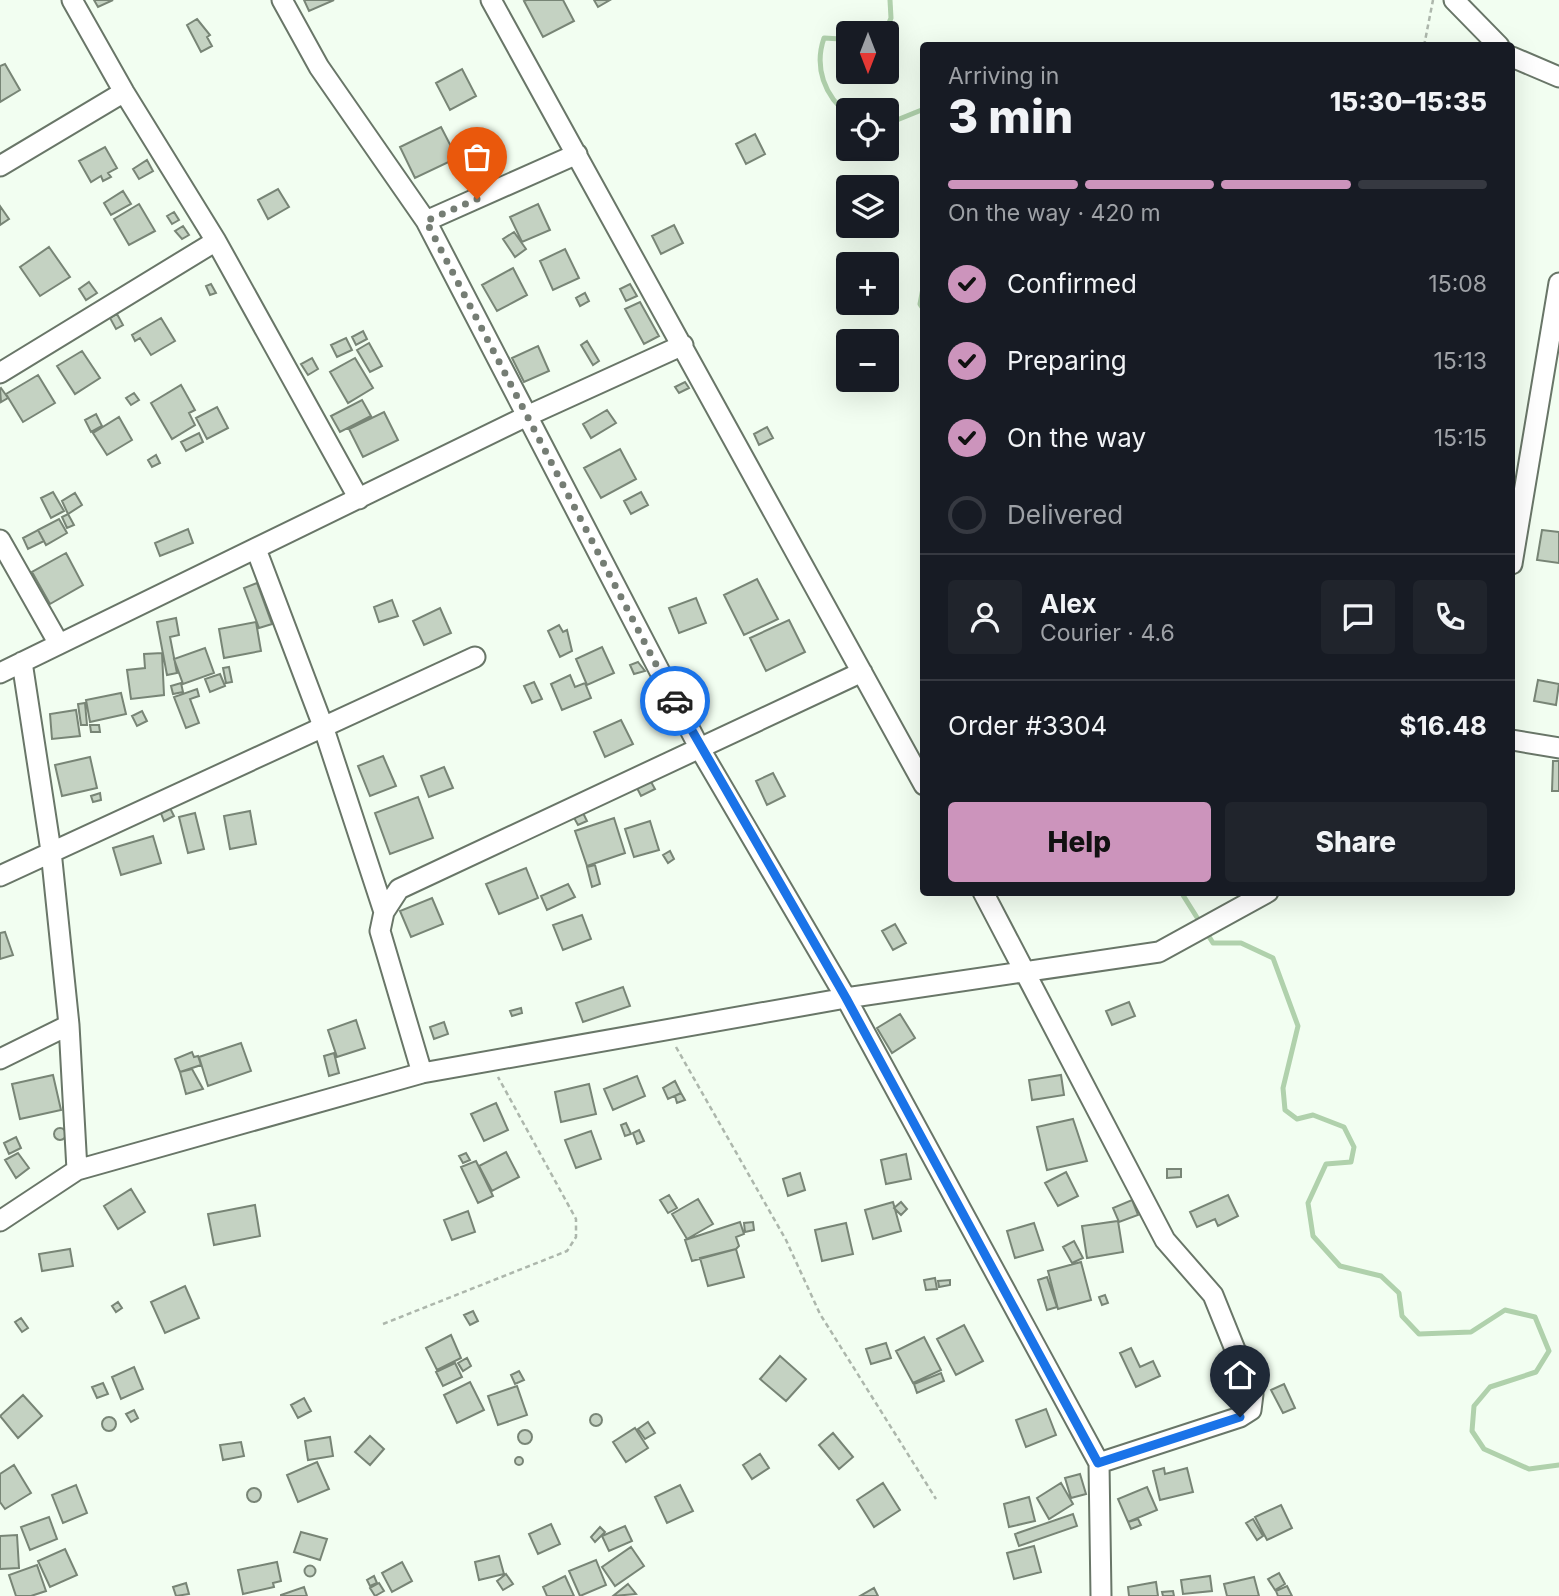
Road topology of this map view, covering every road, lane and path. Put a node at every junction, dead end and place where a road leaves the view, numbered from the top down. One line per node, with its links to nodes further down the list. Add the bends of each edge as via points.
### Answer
1 (72, 0): 10 (street)
2 (282, 0): 13 (street, via 319,67)
3 (491, 0): 11 (street)
4 (1433, 0): 6 (path)
5 (1454, 0): 7 (street)
6 (1425, 42)
7 (1495, 42)
8 (1515, 58): 9 (street)
9 (1559, 77)
10 (124, 92): 12 (street); 14 (street)
11 (577, 154): 13 (street); 16 (street)
12 (0, 166)
13 (426, 221): 18 (street)
14 (216, 241): 17 (street); 19 (street)
15 (1559, 283): 21 (street)
16 (683, 345): 18 (street); 26 (street)
17 (0, 373)
18 (527, 416): 19 (street); 31 (street)
19 (359, 499): 22 (street)
20 (0, 540): 23 (street)
21 (1515, 546)
22 (256, 549): 23 (street); 28 (street)
23 (59, 644): 25 (street)
24 (475, 657): 28 (street)
25 (22, 662): 27 (street); 33 (street)
26 (862, 672): 31 (street); 32 (street)
27 (0, 673)
28 (323, 726): 33 (street); 37 (street)
29 (1515, 741): 30 (street)
30 (1559, 748)
31 (701, 749): 37 (street, via 399,889); 39 (street)
32 (920, 778)
33 (51, 851): 34 (street); 40 (street)
34 (0, 876)
35 (985, 896): 38 (street)
36 (1261, 896): 38 (street, via 1159,952)
37 (384, 912): 44 (street, via 380,931)
38 (1025, 970): 39 (street); 48 (street, via 1165,1240 1213,1295 1252,1394 1251,1410 1240,1417)
39 (846, 998): 41 (street); 48 (street)
40 (69, 1025): 42 (street); 45 (street)
41 (667, 1030): 43 (street); 49 (path, via 786,1240 820,1314)
42 (0, 1059)
43 (489, 1061): 44 (street); 47 (path, via 576,1219 576,1237 567,1251)
44 (422, 1073): 45 (street)
45 (77, 1170): 46 (street)
46 (0, 1221)
47 (383, 1324)
48 (1098, 1463): 50 (street)
49 (936, 1499)
50 (1101, 1596)

